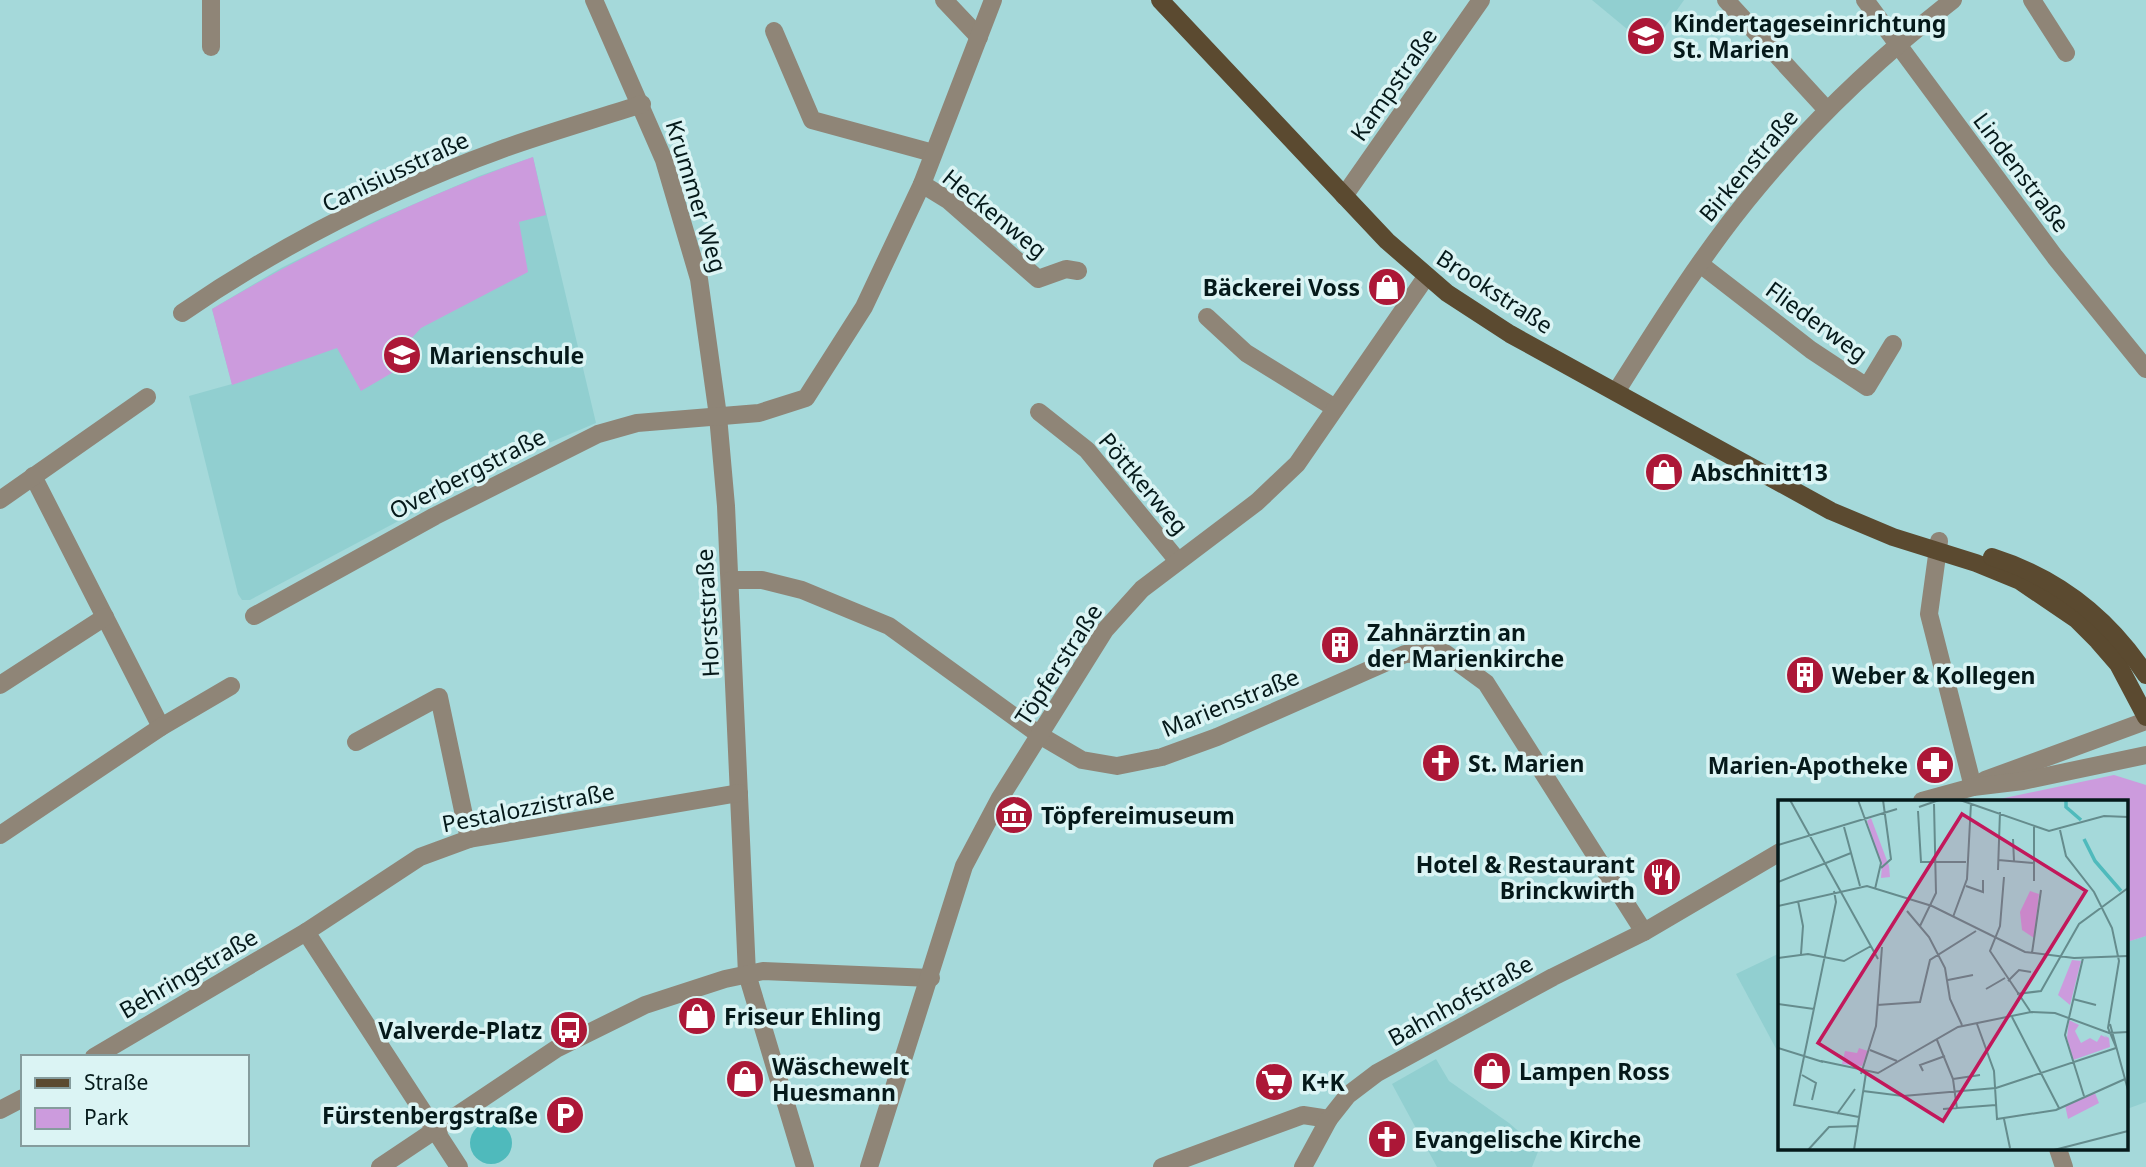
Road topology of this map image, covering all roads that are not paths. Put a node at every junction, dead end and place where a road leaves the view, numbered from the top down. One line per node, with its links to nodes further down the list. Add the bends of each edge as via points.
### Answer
1 (211, 0): 14 (street)
2 (594, 0): 16 (street, Krummer Weg)
3 (944, 0): 12 (street)
4 (993, 0): 12 (street)
5 (1160, 0): 20 (main road, Brookstraße)
6 (1481, 0): 20 (street, Kampstraße)
7 (1726, 0): 17 (street)
8 (1864, 0): 13 (street, Lindenstraße)
9 (1953, 0): 13 (street, Birkenstraße)
10 (2032, 0): 15 (street)
11 (774, 31): 18 (street, via 812,120)
12 (979, 37): 18 (street)
13 (1896, 44): 17 (street, Birkenstraße); 27 (street, Lindenstraße, via 2055,257)
14 (211, 47)
15 (2066, 53)
16 (642, 104): 24 (street, Canisiusstraße, via 504,148 407,188 237,276); 32 (street, Krummer Weg, via 664,160 699,279)
17 (1827, 110): 21 (street, Birkenstraße, via 1757,188)
18 (933, 153): 19 (street)
19 (922, 184): 22 (street, Heckenweg, via 948,200 1038,279 1066,269); 32 (street, via 864,306 806,398 759,413)
20 (1344, 196): 23 (main road, Brookstraße)
21 (1700, 264): 26 (street, Fliederweg, via 1867,387); 28 (street, Birkenstraße)
22 (1078, 271)
23 (1426, 276): 28 (main road, Brookstraße, via 1510,334); 30 (street, Töpferstraße)
24 (182, 313)
25 (1207, 317): 30 (street, via 1246,353)
26 (1893, 344)
27 (2146, 369)
28 (1616, 392): 35 (main road, Brookstraße, via 1831,511)
29 (147, 397): 33 (street)
30 (1335, 408): 36 (street, Töpferstraße, via 1297,464 1257,502)
31 (1039, 412): 36 (street, Pöttkerweg, via 1087,450)
32 (718, 416): 37 (street, Horststraße); 38 (street, Overbergstraße, via 637,423 598,434 435,516)
33 (33, 476): 34 (street); 39 (street)
34 (0, 500)
35 (1938, 546): 40 (main road, Brookstraße, via 2013,564 2073,596 2111,629); 43 (main road, Brookstraße, via 2020,581 2077,620 2118,664); 48 (street, via 1929,614)
36 (1178, 561): 45 (street, Töpferstraße, via 1142,589 1105,630)
37 (731, 580): 45 (street, Marienstraße, via 762,580 802,590 889,626); 49 (street, Horststraße)
38 (254, 616)
39 (105, 617): 41 (street); 44 (street)
40 (2146, 675)
41 (0, 685)
42 (231, 686): 44 (street)
43 (2146, 719): 48 (street)
44 (161, 727): 51 (street)
45 (1041, 736): 55 (street, Marienstraße, via 1082,760 1117,765 1162,757 1405,654 1445,653 1486,683); 57 (street, Töpferstraße, via 1000,798 964,866)
46 (355, 742): 52 (street, via 439,697)
47 (2146, 755): 48 (street)
48 (1973, 787): 50 (street)
49 (739, 793): 52 (street, Pestalozzistraße); 56 (street, Horststraße)
50 (1926, 800)
51 (0, 835)
52 (470, 839): 54 (street, Pestalozzistraße, via 420,857)
53 (1778, 853): 55 (street, Bahnhofstraße)
54 (306, 932): 58 (street, Behringstraße); 62 (street)
55 (1644, 932): 61 (street, Bahnhofstraße, via 1553,976 1377,1073)
56 (747, 974): 57 (street); 62 (street, via 645,1005 573,1040); 66 (street, Horststraße)
57 (931, 978): 67 (street, Töpferstraße)
58 (97, 1055)
59 (21, 1099): 60 (street)
60 (0, 1110)
61 (1329, 1119): 68 (street, via 1303,1115); 69 (street, Bahnhofstraße)
62 (432, 1130): 64 (street); 65 (street)
63 (2057, 1150): 70 (street)
64 (380, 1167)
65 (459, 1167)
66 (805, 1167)
67 (869, 1167)
68 (1162, 1167)
69 (1303, 1167)
70 (2064, 1167)

